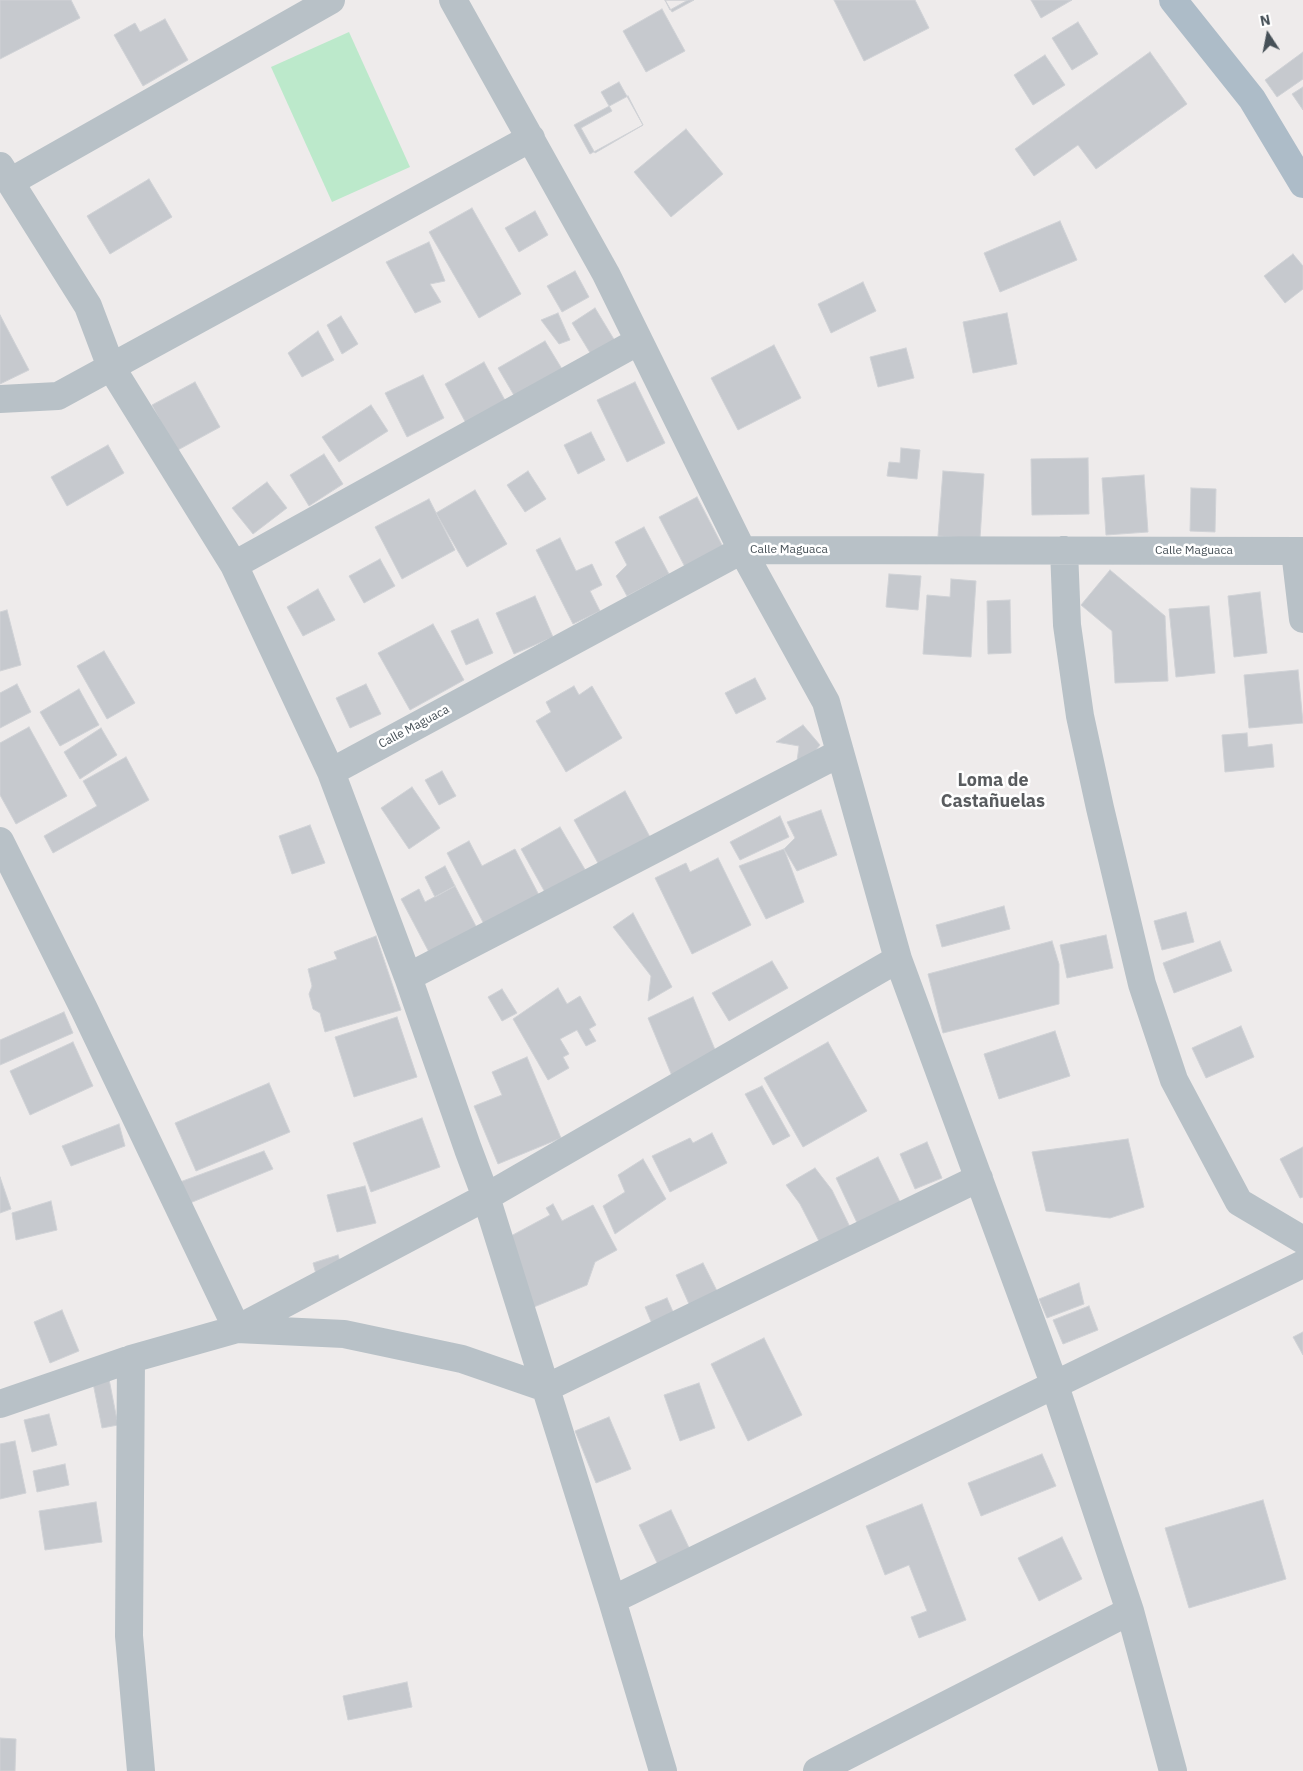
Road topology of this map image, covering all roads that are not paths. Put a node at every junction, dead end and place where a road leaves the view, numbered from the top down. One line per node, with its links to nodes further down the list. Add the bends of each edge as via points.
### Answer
1 (331, 0): 5 (street)
2 (454, 0): 4 (street)
3 (1173, 0): 6 (main road, via 1252,99)
4 (531, 138): 7 (street); 8 (street)
5 (5, 174): 8 (street, via 88,306)
6 (1302, 181)
7 (639, 341): 10 (street); 13 (street)
8 (110, 367): 9 (street, via 58,396); 13 (street)
9 (0, 399)
10 (742, 550): 11 (street, Calle Maguaca); 15 (street, via 826,702); 16 (street, Calle Maguaca)
11 (1064, 550): 12 (street, Calle Maguaca); 22 (street, via 1068,625 1080,716 1142,984 1174,1080 1239,1202)
12 (1299, 551): 14 (street)
13 (234, 565): 16 (street)
14 (1303, 619)
15 (840, 753): 18 (street); 19 (street)
16 (331, 772): 19 (street)
17 (0, 840): 24 (street)
18 (898, 959): 20 (street); 21 (street)
19 (408, 977): 21 (street)
20 (979, 1178): 26 (street); 27 (street)
21 (486, 1197): 24 (street); 27 (street)
22 (1303, 1240)
23 (1303, 1264): 26 (street)
24 (237, 1329): 25 (street); 27 (street, via 344,1334 462,1360)
25 (131, 1359): 28 (street); 31 (street, via 130,1636)
26 (1055, 1386): 29 (street); 30 (street)
27 (546, 1388): 29 (street)
28 (0, 1404)
29 (612, 1600): 32 (street)
30 (1130, 1611): 33 (street); 34 (street)
31 (141, 1771)
32 (663, 1771)
33 (817, 1771)
34 (1173, 1771)

